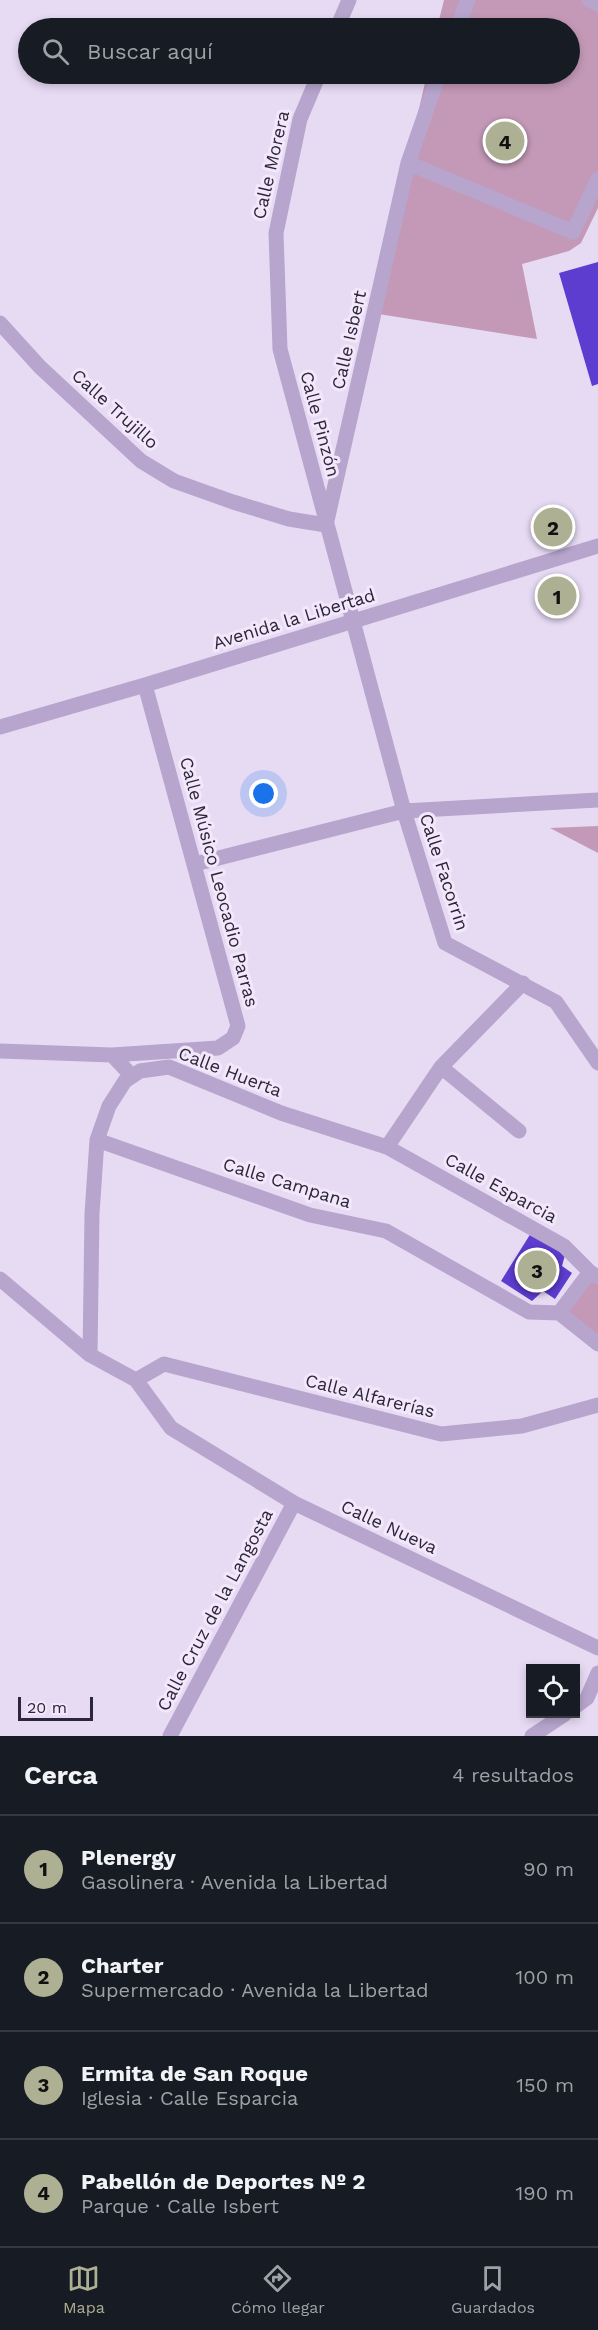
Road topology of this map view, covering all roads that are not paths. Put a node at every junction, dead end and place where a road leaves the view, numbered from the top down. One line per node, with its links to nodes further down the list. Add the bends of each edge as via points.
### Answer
1 (349, 0): 5 (street)
2 (468, 0): 6 (street)
3 (590, 0): 4 (street)
4 (598, 4)
5 (341, 18)
6 (461, 18)
7 (315, 84): 11 (street, Calle Morera, via 300,119)
8 (436, 84): 9 (street, Calle Isbert)
9 (408, 163): 10 (street, via 573,232); 13 (street, Calle Isbert)
10 (598, 179)
11 (276, 233): 13 (street, Calle Pinzón, via 280,349)
12 (0, 323): 13 (street, Calle Trujillo, via 40,367 141,461 174,481 233,502)
13 (326, 525): 15 (street, Calle Pinzón)
14 (598, 546): 15 (street, Avenida la Libertad)
15 (352, 621): 16 (street, Avenida la Libertad); 19 (street, Calle Facorrin)
16 (145, 685): 17 (street, Avenida la Libertad); 20 (street, Calle Músico Leocadio Parras)
17 (0, 727)
18 (598, 800): 19 (street)
19 (404, 811): 20 (street); 21 (street, Calle Facorrin, via 445,943)
20 (195, 864): 23 (street, Calle Músico Leocadio Parras, via 238,1026 233,1038 218,1048)
21 (523, 983): 24 (street, Calle Facorrin, via 556,1002); 25 (street)
22 (0, 1051): 23 (street, Calle Músico Leocadio Parras)
23 (112, 1055): 26 (street)
24 (598, 1063)
25 (441, 1067): 27 (street); 29 (street)
26 (132, 1076): 28 (street, via 109,1106); 29 (street, Calle Huerta, via 169,1067 281,1113)
27 (519, 1131)
28 (97, 1140): 32 (street, Calle Campana, via 310,1215 386,1231 529,1312); 34 (street)
29 (387, 1147): 30 (street, Calle Esparcia, via 564,1246)
30 (594, 1274): 32 (street)
31 (0, 1279): 34 (street)
32 (559, 1313): 33 (street)
33 (598, 1344)
34 (90, 1355): 35 (street)
35 (136, 1380): 36 (street, Calle Alfarerías, via 164,1364 441,1434 522,1426); 37 (street, Calle Nueva, via 171,1428)
36 (598, 1405)
37 (294, 1503): 38 (street, Calle Nueva); 42 (street, Calle Cruz de la Langosta)
38 (598, 1648)
39 (598, 1673): 40 (street, via 587,1698)
40 (580, 1703)
41 (558, 1718): 43 (street)
42 (170, 1736)
43 (532, 1736)

